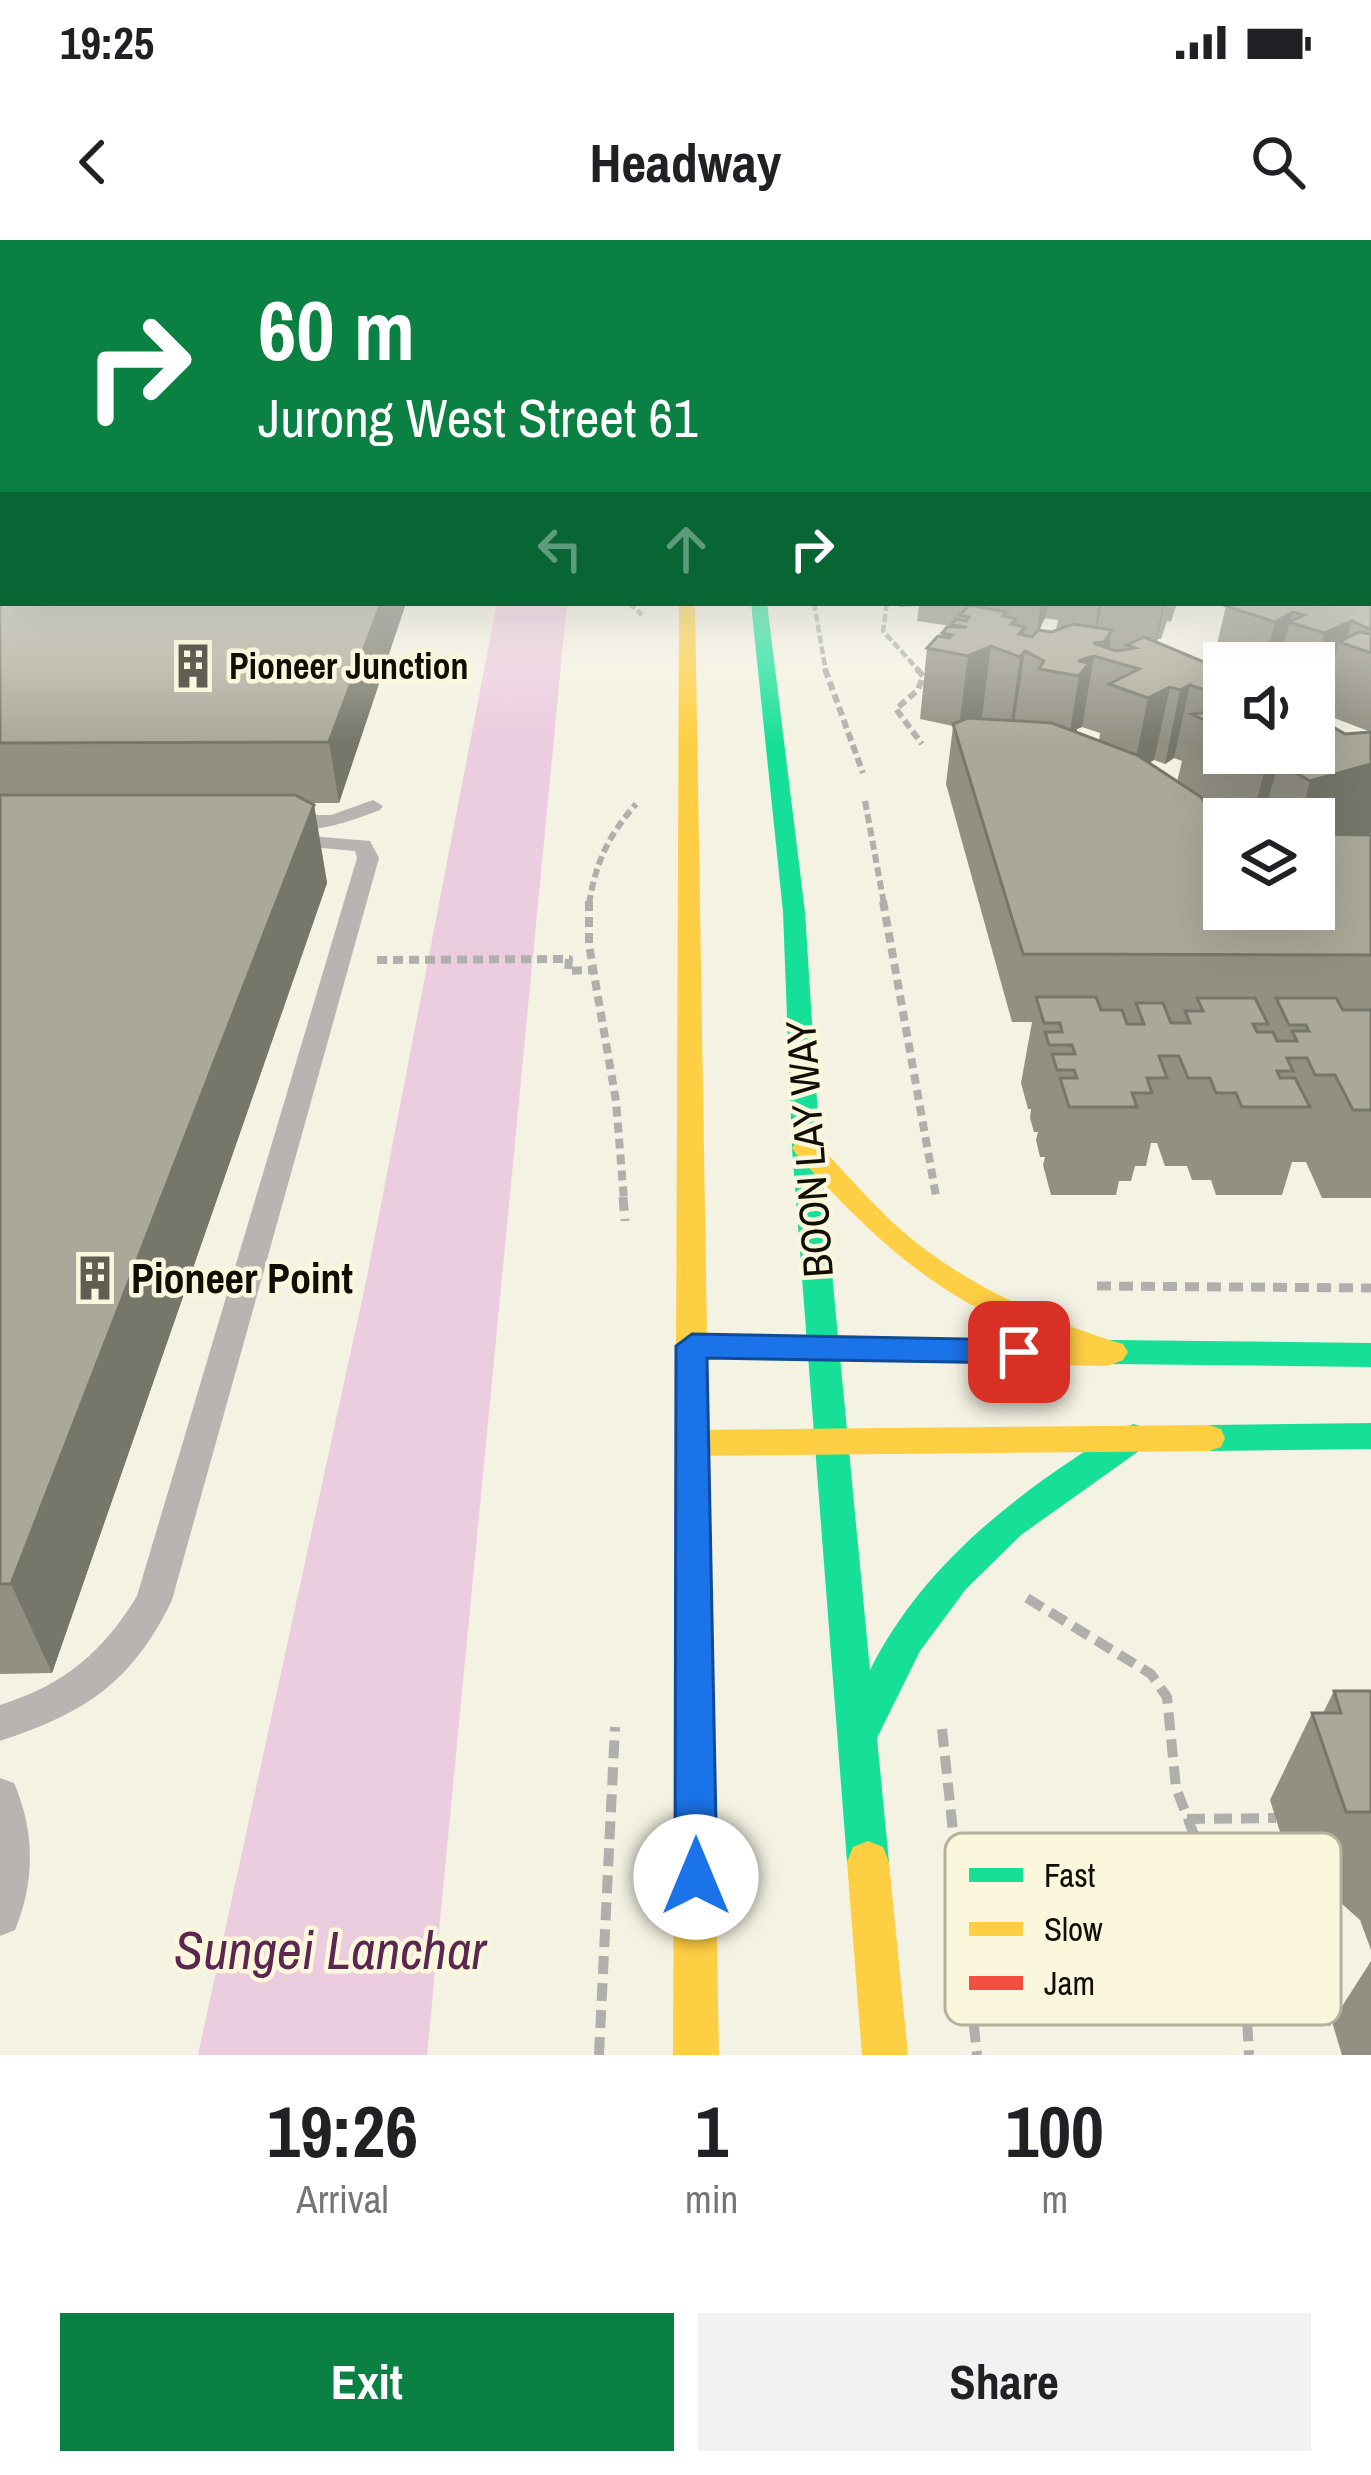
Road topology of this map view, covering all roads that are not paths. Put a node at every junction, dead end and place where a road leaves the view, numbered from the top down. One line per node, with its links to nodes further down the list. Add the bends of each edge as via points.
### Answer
1 (760, 606): 4 (main road, BOON LAY WAY, via 794,911)
2 (687, 615): 5 (main road)
3 (374, 806): 13 (lane, via 334,821 257,831 363,845 368,858 154,1600 124,1653 88,1688)
4 (806, 1148): 6 (main road, BOON LAY WAY); 7 (main road, via 902,1246 951,1281)
5 (692, 1346): 6 (main road); 11 (main road)
6 (823, 1346): 7 (main road); 12 (main road, BOON LAY WAY)
7 (1107, 1354): 8 (main road)
8 (1371, 1355)
9 (1371, 1436): 10 (main road)
10 (1134, 1438): 12 (main road); 14 (main road, via 1047,1489 984,1543 911,1633)
11 (693, 1443): 12 (main road); 17 (main road)
12 (831, 1443): 14 (main road, BOON LAY WAY)
13 (0, 1723)
14 (856, 1738): 18 (main road, BOON LAY WAY)
15 (0, 1797): 16 (lane, via 12,1849)
16 (0, 1915)
17 (696, 2055)
18 (885, 2055)

